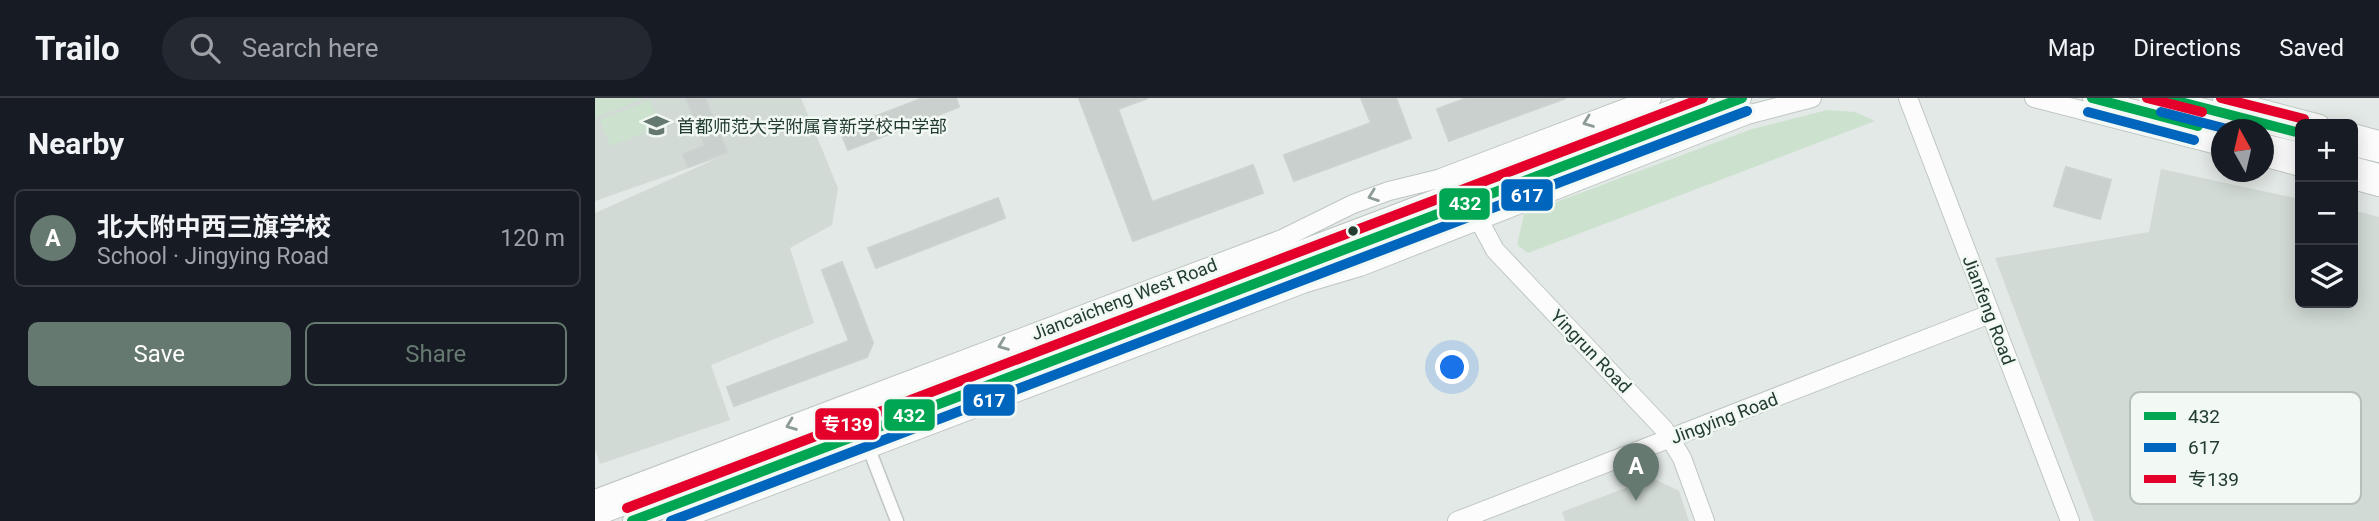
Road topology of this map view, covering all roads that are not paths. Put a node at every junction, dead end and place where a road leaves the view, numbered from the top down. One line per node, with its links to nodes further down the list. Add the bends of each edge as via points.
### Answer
1 (1652, 98): 31 (street, Jiancaicheng West Road, one-way to 31, via 1438,179 1353,204 1282,239)
2 (1701, 98): 26 (street, Jiancaicheng West Road)
3 (1742, 98): 26 (street, Jiancaicheng West Road)
4 (1812, 98): 27 (street, via 1747,116)
5 (1908, 98): 28 (street, Jianfeng Road)
6 (2034, 98): 15 (street)
7 (2092, 98): 11 (street)
8 (2165, 98): 12 (street)
9 (2222, 98): 10 (street)
10 (2302, 119)
11 (2211, 129)
12 (2295, 132)
13 (2358, 134): 14 (street)
14 (2379, 140)
15 (2211, 143)
16 (2274, 146): 18 (street)
17 (2358, 148): 19 (street)
18 (2295, 151)
19 (2379, 153)
20 (2274, 160): 21 (street)
21 (2295, 166)
22 (2358, 167): 23 (street)
23 (2379, 173)
24 (2358, 181): 25 (street)
25 (2379, 187)
26 (1467, 195): 27 (street, Yingrun Road); 32 (street, Jiancaicheng West Road); 33 (street, Jiancaicheng West Road)
27 (1478, 222): 29 (street, Yingrun Road, via 1495,250); 30 (street)
28 (1990, 314): 29 (street, Jingying Road); 38 (street, Jianfeng Road)
29 (1671, 438): 36 (street, Jingying Road); 37 (street, Yingrun Road)
30 (869, 449): 34 (street); 35 (street)
31 (595, 499)
32 (595, 517)
33 (632, 521)
34 (678, 521)
35 (897, 521)
36 (1457, 521)
37 (1705, 521)
38 (2070, 521)

